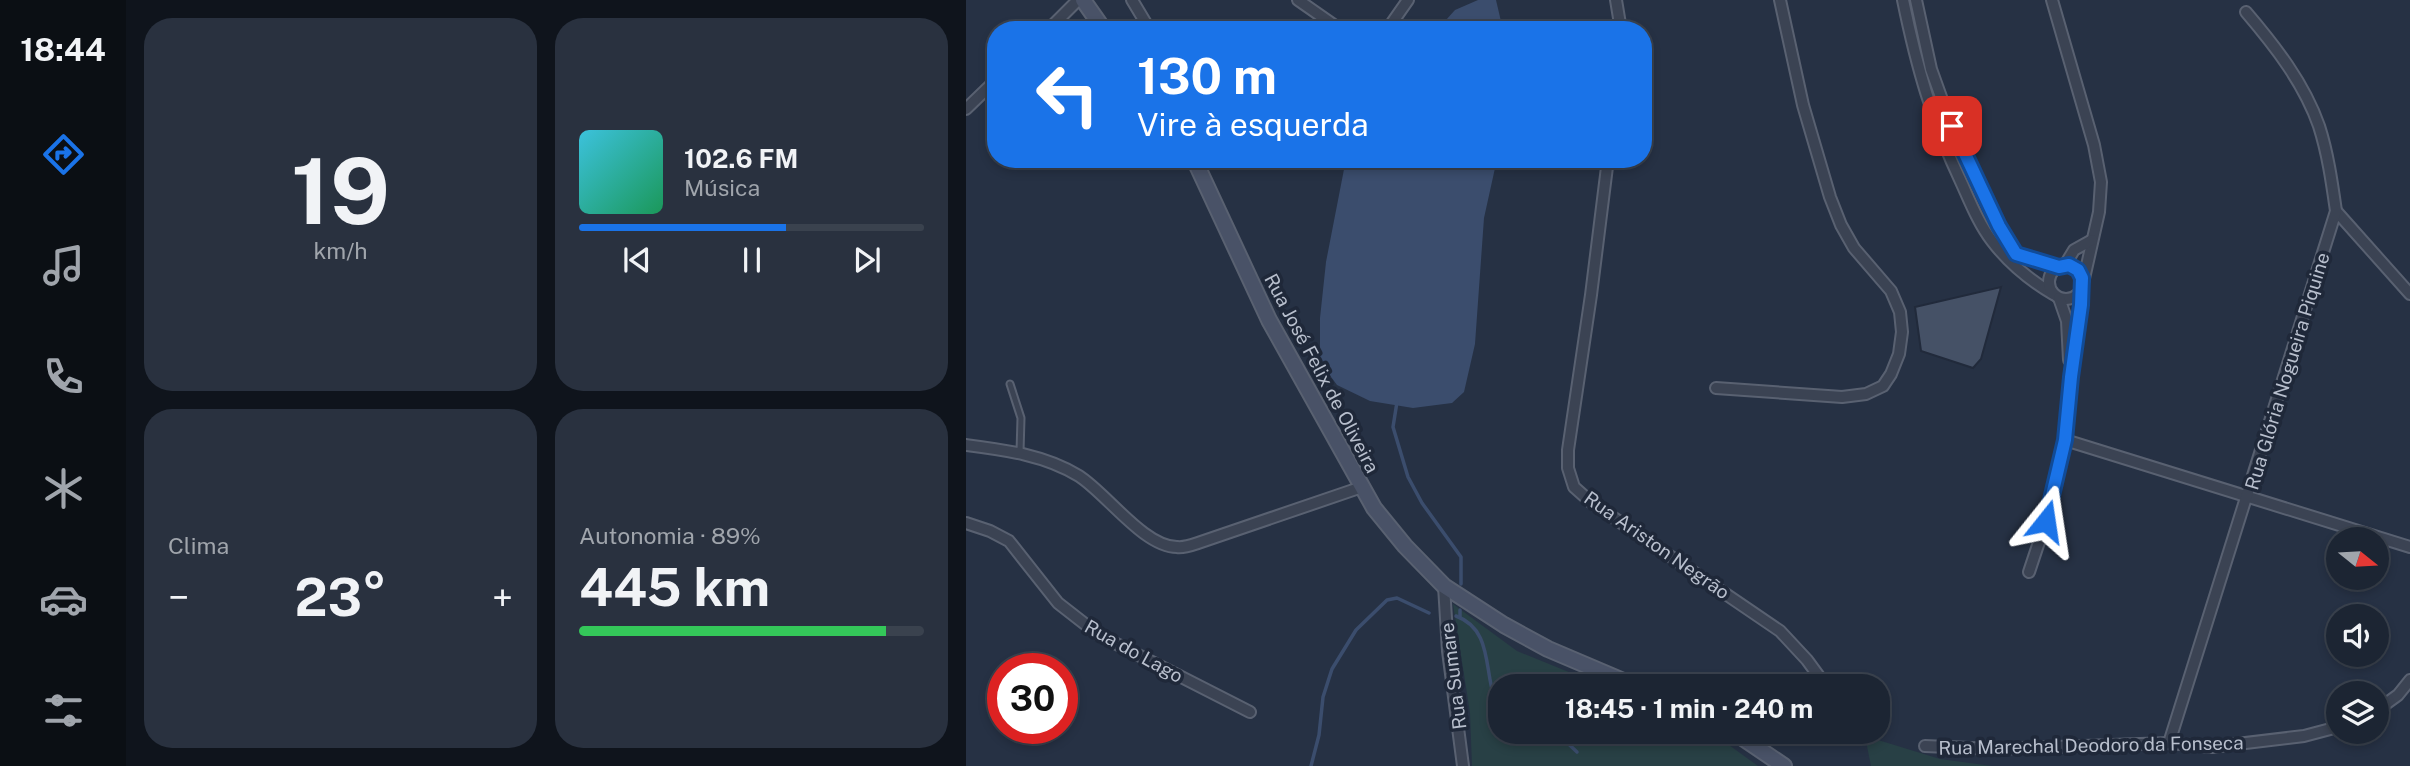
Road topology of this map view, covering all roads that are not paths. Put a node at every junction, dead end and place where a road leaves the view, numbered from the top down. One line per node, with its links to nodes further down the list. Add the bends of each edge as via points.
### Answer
1 (1080, 0): 11 (street); 12 (main road)
2 (1132, 0): 13 (street)
3 (1298, 0): 14 (street)
4 (1408, 0): 15 (street)
5 (1616, 0): 16 (street)
6 (1780, 0): 31 (street, via 1803,105 1830,197 1854,248 1891,291 1900,312 1899,354 1883,386 1866,394 1842,397)
7 (1903, 0): 22 (street, via 1923,88)
8 (1916, 0): 21 (street, via 1931,69)
9 (2052, 0): 24 (street, via 2098,164 2101,197)
10 (2246, 12): 23 (street, Rua Glória Nogueira Piquine, via 2289,67 2319,125)
11 (1058, 21)
12 (1097, 21)
13 (1145, 21)
14 (1328, 21)
15 (1393, 21)
16 (1620, 21)
17 (987, 89): 18 (street)
18 (966, 109)
19 (1198, 168): 35 (main road, Rua José Felix de Oliveira, via 1269,320)
20 (1607, 168): 42 (street, Rua Ariston Negrão, via 1568,450 1574,487 1612,518 1780,631)
21 (1980, 188): 22 (street); 25 (street, via 2016,254)
22 (1967, 195): 28 (street, via 1993,242)
23 (2336, 211): 27 (street); 36 (street, Rua Glória Nogueira Piquine)
24 (2092, 240): 25 (street, via 2074,250); 26 (street)
25 (2062, 266): 26 (street, via 2078,270); 28 (street, via 2049,279)
26 (2082, 287): 28 (street, via 2071,298); 29 (street)
27 (2410, 294)
28 (2056, 296): 29 (street, via 2067,321)
29 (2071, 377): 32 (street)
30 (1010, 384): 34 (lane, via 1021,418)
31 (1716, 388)
32 (2065, 440): 36 (street); 39 (street)
33 (966, 445): 34 (street)
34 (1020, 452): 35 (street, via 1079,476 1158,543 1177,547)
35 (1362, 487): 40 (main road, Rua José Felix de Oliveira, via 1405,546)
36 (2249, 495): 38 (street); 47 (street, Rua Glória Nogueira Piquine)
37 (966, 523): 45 (street, Rua do Lago, via 1009,541 1058,603 1099,635)
38 (2410, 547)
39 (2029, 572)
40 (1444, 586): 41 (main road, Rua José Felix de Oliveira, via 1548,649); 50 (street, Rua Sumare)
41 (1607, 674)
42 (1817, 674)
43 (2410, 680): 44 (street)
44 (2389, 702)
45 (1250, 712)
46 (2326, 730): 47 (street, Rua Marechal Deodoro da Fonseca, via 2238,746)
47 (2169, 743): 49 (street, Rua Marechal Deodoro da Fonseca, via 1993,749)
48 (1752, 744): 51 (main road)
49 (1925, 746)
50 (1463, 766)
51 (1784, 766)

